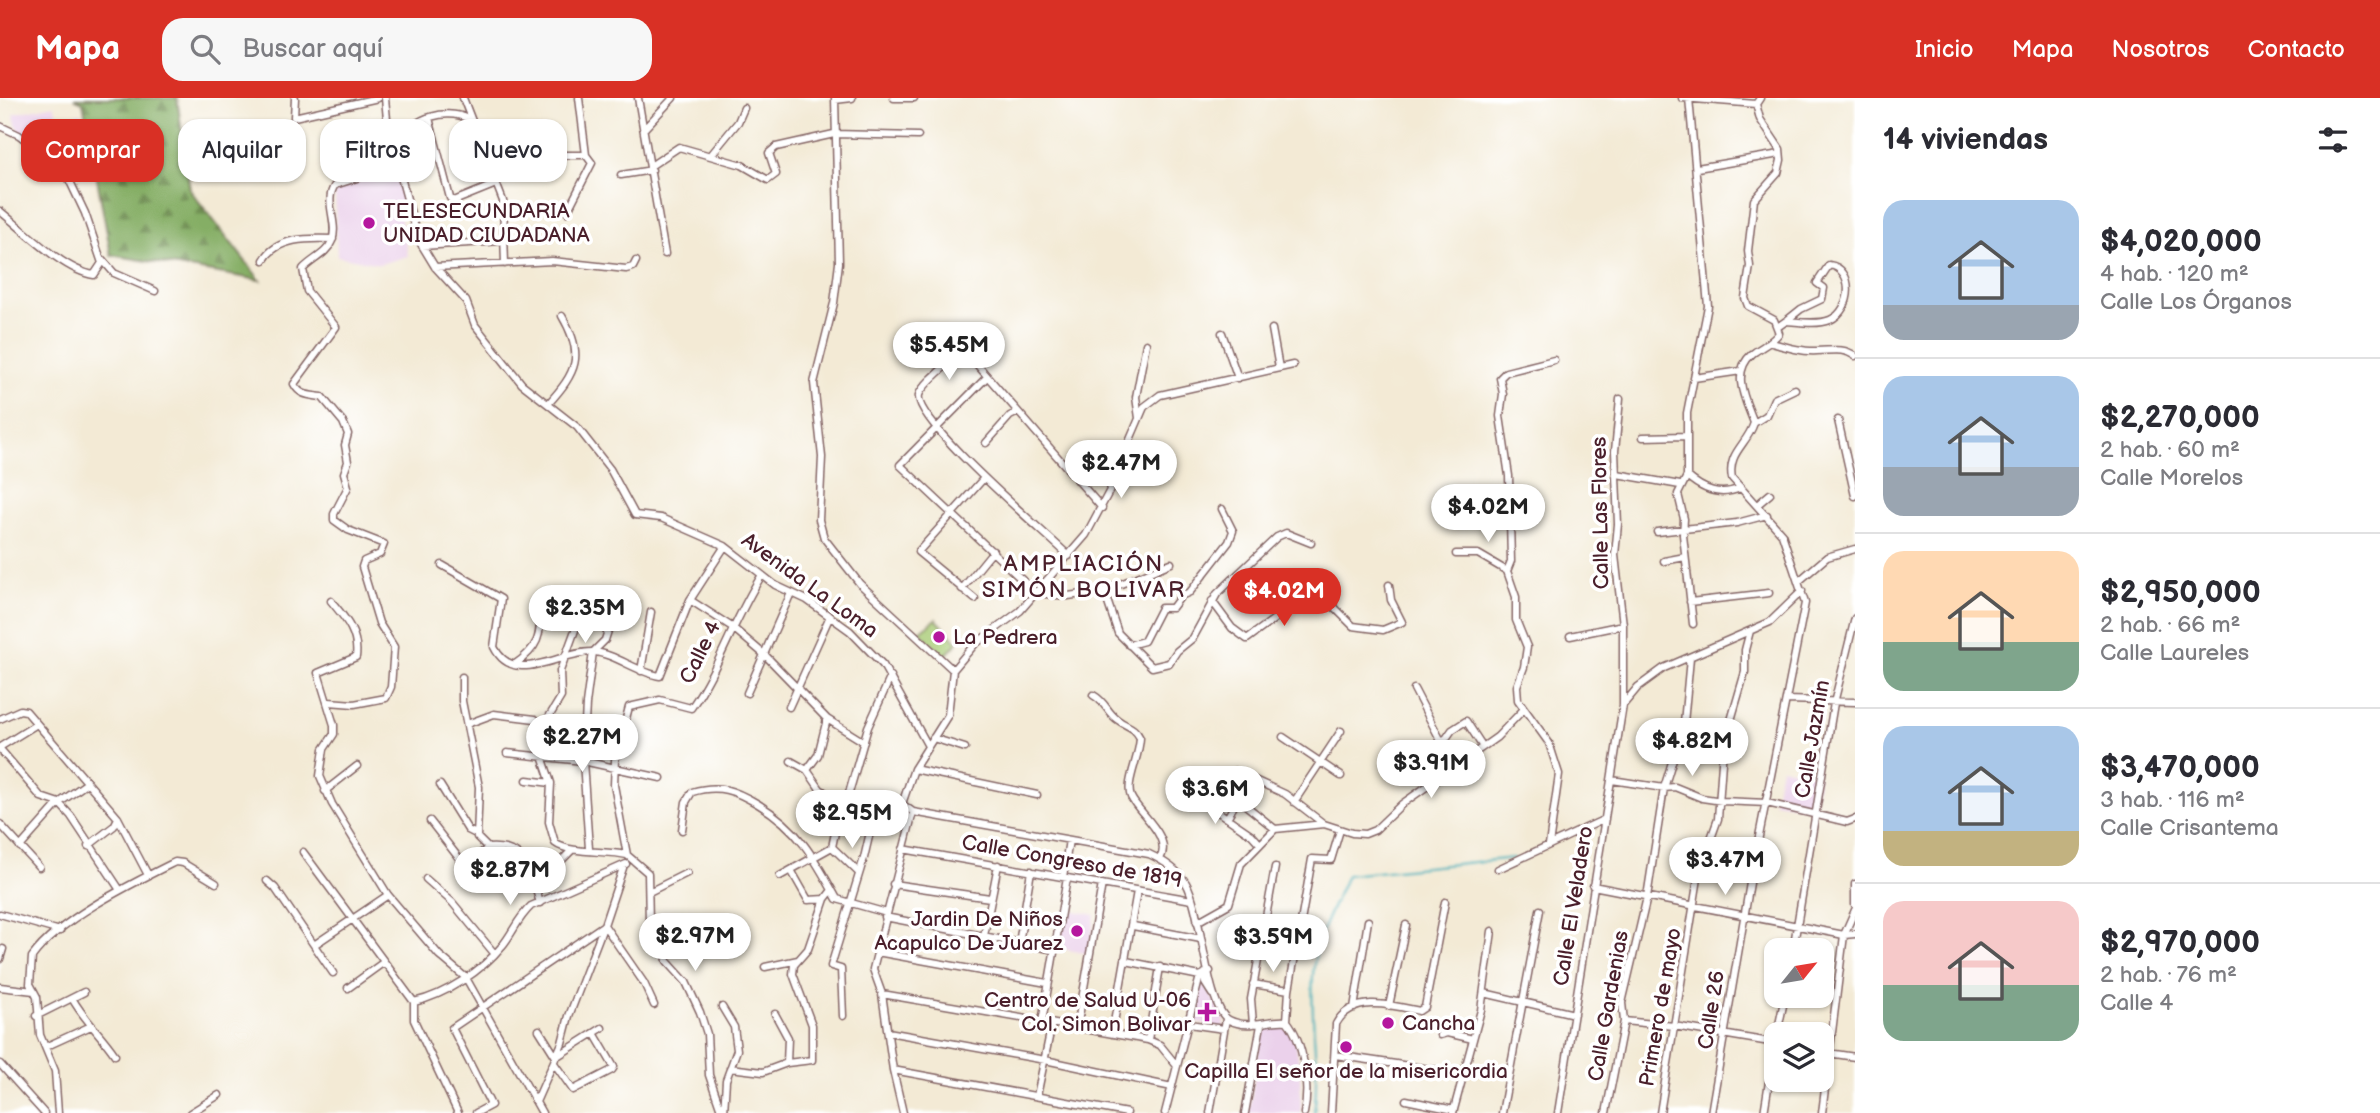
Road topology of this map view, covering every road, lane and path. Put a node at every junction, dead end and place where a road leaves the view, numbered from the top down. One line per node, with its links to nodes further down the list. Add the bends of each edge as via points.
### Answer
1 (295, 98): 2 (street, via 294,117)
2 (378, 98)
3 (385, 98): 16 (street)
4 (463, 98): 18 (street)
5 (579, 98): 25 (street)
6 (638, 98): 20 (street)
7 (673, 98): 20 (street)
8 (852, 98): 11 (street)
9 (894, 98): 10 (street)
10 (914, 98)
11 (835, 99): 21 (street)
12 (1687, 99): 13 (street); 28 (street)
13 (1758, 101): 23 (street, via 1760,119)
14 (744, 108): 26 (street)
15 (429, 118): 17 (street, via 447,113); 32 (street, via 450,198 454,201)
16 (388, 119)
17 (467, 119)
18 (470, 119)
19 (0, 126): 39 (street, via 65,171)
20 (644, 129): 27 (street)
21 (834, 134): 22 (street); 26 (street, via 772,150 769,157 776,174 768,180); 128 (street, via 839,263 814,383 822,457 819,520 824,538 860,584)
22 (918, 136)
23 (1780, 154): 28 (street); 47 (street, via 1778,173 1754,200 1745,298 1748,306)
24 (567, 155): 25 (street)
25 (586, 155): 34 (street, via 592,163 589,173)
26 (711, 155): 27 (street, via 679,147)
27 (652, 167): 29 (street); 38 (street)
28 (1697, 168): 59 (street, via 1708,306)
29 (621, 175)
30 (344, 182): 35 (street, via 330,192)
31 (404, 182): 37 (street)
32 (496, 184): 36 (street, via 503,201)
33 (0, 211): 39 (street, via 86,274 94,275 102,263)
34 (567, 212)
35 (333, 239): 40 (street, via 280,244); 137 (street, via 303,272 307,291 334,322 335,331 294,384 310,397 322,397 348,435 344,473 348,487 334,520 384,544 380,554 364,561 362,567 379,623 394,647 386,698 354,704)
36 (502, 241): 37 (street); 42 (street)
37 (422, 246): 43 (street)
38 (665, 254)
39 (100, 257): 44 (street, via 114,273)
40 (264, 260)
41 (636, 261): 42 (street, via 626,269 552,261)
42 (505, 264): 43 (street)
43 (435, 267): 62 (street, via 466,301 475,325 522,384)
44 (155, 291)
45 (562, 316): 62 (street, via 577,356 567,383)
46 (1786, 321): 46 (street, via 1827,322 1839,315 1852,296 1853,285 1837,266 1829,265 1817,283 1824,288 1822,299); 47 (street)
47 (1779, 326): 50 (street, via 1780,333)
48 (1272, 329): 55 (street)
49 (1222, 333): 57 (street)
50 (1772, 343): 52 (street, via 1849,351); 56 (street, via 1751,356)
51 (1146, 344): 64 (street, via 1136,397)
52 (1855, 356)
53 (1554, 360): 96 (street, via 1501,374 1500,416 1509,476 1511,561)
54 (1293, 365): 55 (street)
55 (1279, 368): 57 (street)
56 (1741, 371): 59 (street); 66 (street, via 1744,400)
57 (1238, 377): 64 (street, via 1160,395 1144,407)
58 (986, 378): 63 (street); 67 (street); 67 (street, via 965,352 921,390 919,400)
59 (1694, 378): 68 (street)
60 (1795, 389): 66 (street, via 1774,400 1767,415)
61 (1620, 399): 72 (street, Calle Las Flores)
62 (548, 404): 87 (street, Avenida La Loma, via 585,437 610,469 635,515 662,518)
63 (1018, 412): 70 (street); 80 (street)
64 (1139, 418): 80 (street)
65 (1838, 420): 71 (street)
66 (1754, 423): 76 (street, via 1732,456 1732,478)
67 (938, 429): 74 (street); 82 (street, via 900,465)
68 (1686, 436): 69 (street); 73 (street)
69 (1643, 437)
70 (986, 443)
71 (1851, 463): 78 (street)
72 (1617, 474): 75 (street); 117 (street, Calle Las Flores, via 1615,555)
73 (1687, 476): 75 (street); 76 (street, via 1714,492)
74 (984, 478): 82 (street); 91 (street)
75 (1679, 485): 84 (street)
76 (1740, 488): 79 (street, Calle 26)
77 (1770, 494): 79 (street)
78 (1855, 496)
79 (1757, 505): 83 (street, Calle 26)
80 (1101, 508): 91 (street)
81 (1222, 509): 122 (street, via 1233,531 1229,542 1190,592 1172,608 1161,608 1144,641)
82 (951, 515): 89 (street); 100 (street, via 918,552)
83 (1767, 515): 84 (street); 98 (street, Calle 26, via 1782,534)
84 (1684, 529): 85 (street); 92 (street)
85 (1657, 532)
86 (1311, 543): 109 (street, via 1286,533 1277,537)
87 (725, 546): 97 (street, Avenida La Loma); 107 (street)
88 (1855, 549): 98 (street, via 1827,557)
89 (993, 551): 100 (street); 104 (street)
90 (1457, 554): 96 (street, via 1478,554)
91 (1069, 556): 104 (street)
92 (1685, 557): 93 (street); 110 (street)
93 (1664, 561)
94 (1171, 563): 101 (street)
95 (442, 565): 127 (street, via 501,599 495,647)
96 (1507, 571): 142 (street, via 1516,597 1516,620 1527,647 1517,686)
97 (762, 575): 103 (street, Avenida La Loma); 119 (street, Calle 4)
98 (1799, 581): 102 (street, Calle 26)
99 (1390, 585): 109 (street, via 1391,600 1402,622 1383,630 1353,626 1314,595 1303,598 1247,639 1232,628)
100 (962, 590): 106 (street)
101 (1104, 591): 104 (street, via 1068,596); 122 (street, via 1118,633)
102 (1802, 591): 120 (street, via 1776,618); 136 (street, Calle 26, via 1805,603)
103 (791, 593): 114 (street, Avenida La Loma); 124 (street)
104 (1036, 593): 128 (street, via 1005,624 974,645)
105 (1769, 593): 110 (street)
106 (975, 599)
107 (690, 600): 119 (street); 129 (street, via 660,676)
108 (331, 601): 137 (street, via 349,625 357,648 356,657 318,673)
109 (1212, 601): 122 (street, via 1194,638 1169,663 1152,667)
110 (1690, 603): 118 (street)
111 (541, 604): 127 (street, via 540,639)
112 (615, 609): 123 (street, via 605,640)
113 (651, 612): 129 (street)
114 (830, 616): 130 (street, Avenida La Loma, via 870,649); 132 (street)
115 (1855, 618): 139 (street, Calle Jazmín)
116 (578, 622): 126 (street)
117 (1623, 625): 121 (street); 140 (street, Calle El Veladero)
118 (1693, 625)
119 (732, 627): 124 (street); 150 (street, Calle 4, via 709,681 691,708 660,700 629,707)
120 (1750, 631): 125 (street); 183 (street, Primero de mayo, via 1745,672 1723,748)
121 (1570, 636)
122 (1129, 645)
123 (593, 652): 126 (street); 129 (street); 148 (street)
124 (766, 656): 132 (street); 134 (street)
125 (1690, 658): 140 (street, via 1652,676); 177 (street, Calle Gardenias, via 1684,723)
126 (565, 659): 127 (street); 147 (street, via 560,671 561,697)
127 (514, 665)
128 (953, 670): 153 (street, via 948,715)
129 (641, 671)
130 (891, 676): 154 (street); 155 (street, Avenida La Loma)
131 (462, 677): 146 (street)
132 (797, 686): 141 (street); 144 (street)
133 (1414, 689): 156 (street, via 1440,739 1445,740 1466,721)
134 (747, 693)
135 (1093, 695): 216 (street, via 1140,738 1136,767 1128,781 1130,795 1161,841)
136 (1787, 700): 139 (street); 187 (street, Calle 26)
137 (329, 702): 179 (street, via 334,734 324,749 320,769)
138 (1855, 702): 139 (street)
139 (1834, 703): 190 (street, Calle Jazmín)
140 (1623, 705): 172 (street, Calle El Veladero)
141 (789, 707)
142 (1523, 710): 156 (street); 205 (street, via 1549,743 1558,766)
143 (0, 719): 145 (street, via 23,709)
144 (827, 719): 154 (street); 167 (street, via 818,755)
145 (37, 724): 157 (street); 174 (street)
146 (467, 724): 147 (street, via 494,714 535,719); 202 (street, via 479,787)
147 (544, 725): 148 (street)
148 (584, 730): 150 (street); 161 (street)
149 (1341, 731): 163 (street)
150 (620, 735): 151 (street); 165 (street, Calle 4)
151 (631, 736)
152 (1283, 737): 163 (street)
153 (933, 738): 155 (street); 158 (street)
154 (864, 743): 182 (street)
155 (928, 746): 166 (street)
156 (1483, 747): 201 (street, via 1402,804 1375,830 1359,835)
157 (0, 748): 186 (street, via 41,797)
158 (965, 748)
159 (507, 753): 160 (street)
160 (544, 758): 161 (street); 175 (street)
161 (583, 761): 165 (street); 210 (street)
162 (791, 761): 167 (street)
163 (1320, 761): 169 (street); 185 (street)
164 (358, 766): 179 (street)
165 (615, 768): 170 (street); 214 (street, Calle 4, via 614,785)
166 (914, 769): 180 (street); 188 (street)
167 (807, 770): 182 (street, via 824,793)
168 (1235, 771): 173 (street)
169 (1341, 776)
170 (661, 778)
171 (527, 780): 175 (street)
172 (1612, 780): 177 (street); 193 (street, Calle El Veladero)
173 (1256, 781): 181 (street); 185 (street)
174 (88, 783): 186 (street); 191 (street)
175 (551, 783): 212 (street, via 551,836)
176 (440, 785): 202 (street, via 468,830)
177 (1664, 788): 183 (street); 243 (street, Calle Gardenias)
178 (1186, 790): 192 (street)
179 (325, 791): 242 (street)
180 (1037, 794)
181 (1238, 799): 192 (street); 199 (street)
182 (847, 800): 184 (street)
183 (1717, 800): 187 (street); 251 (street, Primero de mayo, via 1718,819 1699,872)
184 (877, 802): 188 (street); 224 (street)
185 (1294, 802): 197 (street)
186 (59, 803): 206 (street); 207 (street)
187 (1767, 803): 190 (street); 254 (street, Calle 26)
188 (902, 804): 189 (street)
189 (914, 812): 203 (street); 211 (street)
190 (1818, 815): 194 (street); 262 (street, Calle Jazmín)
191 (118, 818): 206 (street); 227 (street)
192 (1227, 818): 204 (street)
193 (1605, 819): 205 (street); 237 (street, Calle El Veladero)
194 (1855, 820)
195 (430, 821): 209 (street, via 465,866)
196 (0, 824): 207 (street)
197 (1324, 824): 199 (street); 201 (street)
198 (836, 828): 208 (street)
199 (1275, 828): 204 (street)
200 (682, 830): 215 (street, via 692,792 714,787 734,790 792,828)
201 (1340, 830): 290 (street, via 1331,860 1313,857)
202 (476, 834): 209 (street)
203 (1069, 840): 216 (street); 229 (street)
204 (1260, 844): 259 (street, via 1241,864 1228,904)
205 (1549, 845): 221 (street)
206 (89, 846): 238 (street)
207 (20, 847): 219 (street)
208 (832, 847): 215 (street); 224 (street)
209 (488, 848): 226 (street); 230 (street, via 516,850)
210 (589, 849): 212 (street); 214 (street)
211 (903, 849): 218 (street, Calle Congreso de 1819); 234 (street)
212 (570, 851): 230 (street)
213 (303, 852): 257 (street)
214 (630, 858): 217 (street); 241 (street, Calle 4, via 648,873)
215 (814, 858): 222 (street); 239 (street)
216 (1160, 859): 246 (street, via 1181,876)
217 (624, 865): 247 (street); 260 (street)
218 (998, 865): 223 (street, Calle Congreso de 1819); 244 (street)
219 (39, 867)
220 (1275, 867): 287 (street)
221 (1498, 869)
222 (790, 870): 228 (street); 245 (street, via 808,900)
223 (1031, 871): 229 (street, Calle Congreso de 1819); 271 (street)
224 (858, 872): 249 (street)
225 (687, 873): 241 (street)
226 (508, 875)
227 (148, 876): 233 (street, via 178,862); 238 (street)
228 (780, 876)
229 (1065, 877): 235 (street, Calle Congreso de 1819); 274 (street)
230 (533, 878): 247 (street)
231 (426, 879): 276 (street, via 452,902)
232 (267, 881): 272 (street)
233 (216, 883)
234 (893, 884): 244 (street); 255 (street)
235 (1102, 884): 240 (street, Calle Congreso de 1819); 319 (street)
236 (1855, 884): 250 (street)
237 (1593, 886): 243 (street); 304 (street, Calle El Veladero)
238 (120, 890): 264 (street)
239 (832, 890): 245 (street); 249 (street)
240 (1137, 891): 246 (street, Calle Congreso de 1819); 263 (street)
241 (649, 892): 358 (street, Calle 4, via 649,924 664,939 667,961 685,982 700,1012 707,1034 709,1075)
242 (388, 895): 257 (street); 285 (street, via 439,955)
243 (1647, 897): 251 (street); 310 (street, Calle Gardenias, via 1622,1003)
244 (990, 898): 268 (street)
245 (825, 899): 278 (street, via 808,949)
246 (1192, 900): 259 (street)
247 (540, 902): 276 (street, via 519,917)
248 (1446, 902): 299 (street, via 1422,1010)
249 (848, 904): 255 (street); 306 (street, via 831,966 841,970)
250 (1855, 905)
251 (1695, 907): 254 (street); 316 (street, Primero de mayo)
252 (1540, 909): 297 (street)
253 (1855, 910): 266 (street)
254 (1745, 913): 262 (street); 326 (street, Calle 26)
255 (886, 915): 268 (street); 275 (street)
256 (3, 916): 264 (street)
257 (352, 919): 272 (street); 280 (street)
258 (1368, 921): 301 (street)
259 (1197, 922): 270 (street)
260 (604, 925): 298 (street); 302 (street); 335 (street)
261 (1406, 925): 299 (street)
262 (1797, 925): 266 (street); 269 (street, Calle Jazmín)
263 (1133, 926): 270 (street); 279 (street)
264 (60, 931): 291 (street, via 38,948 29,966)
265 (1492, 931): 293 (street)
266 (1844, 934): 267 (street); 317 (street)
267 (1855, 934)
268 (984, 936): 271 (street)
269 (1795, 938)
270 (1201, 939): 283 (street)
271 (1019, 943): 274 (street)
272 (314, 945): 284 (street)
273 (3, 949): 277 (street)
274 (1055, 950): 286 (street)
275 (877, 952): 286 (street); 294 (street, via 873,969)
276 (494, 953): 285 (street)
277 (0, 959)
278 (798, 960): 281 (street); 337 (street, via 793,974 812,1025 813,1054 812,1060)
279 (1126, 961): 282 (street); 324 (street)
280 (384, 962): 289 (street); 296 (street)
281 (765, 967)
282 (1160, 967): 283 (street); 329 (street)
283 (1205, 973): 307 (street); 312 (street)
284 (334, 974)
285 (466, 978): 296 (street); 302 (street)
286 (1047, 983): 308 (street)
287 (1253, 984): 290 (street); 313 (street)
288 (0, 987): 291 (street)
289 (348, 988)
290 (1289, 990): 309 (street)
291 (34, 991): 305 (street)
292 (84, 992): 295 (street)
293 (1484, 993): 297 (street); 327 (street)
294 (882, 994): 308 (street); 322 (street)
295 (72, 998): 305 (street); 315 (street)
296 (414, 1002): 355 (street, via 414,1020)
297 (1523, 1002): 304 (street); 366 (street)
298 (654, 1005)
299 (1389, 1006): 301 (street, via 1372,1002)
300 (722, 1007): 340 (street, via 734,1027 737,1058)
301 (1354, 1008): 333 (street, via 1340,1015 1336,1024)
302 (483, 1009): 349 (street); 356 (street, via 452,1028 491,1105)
303 (775, 1014): 337 (street, via 788,1038)
304 (1574, 1014): 367 (street, Calle El Veladero)
305 (36, 1016): 330 (street)
306 (843, 1016)
307 (1226, 1018): 313 (street); 320 (street)
308 (1042, 1021): 311 (street)
309 (1287, 1021): 314 (street); 364 (street, via 1300,1045)
310 (1624, 1021): 316 (street); 368 (street, Calle Gardenias)
311 (1052, 1023): 319 (street); 336 (street)
312 (1189, 1024): 320 (street); 339 (street)
313 (1252, 1024): 314 (street)
314 (1261, 1025): 363 (street)
315 (91, 1026): 330 (street); 332 (street)
316 (1674, 1026): 326 (street); 369 (street, Primero de mayo)
317 (1834, 1026)
318 (602, 1028): 323 (street)
319 (1077, 1028): 324 (street)
320 (1224, 1029): 362 (street)
321 (539, 1030): 335 (street)
322 (888, 1032): 336 (street); 341 (street)
323 (594, 1033): 335 (street); 335 (street, via 614,1069 573,1090)
324 (1112, 1034): 329 (street)
325 (1440, 1035): 327 (street)
326 (1725, 1036): 328 (street); 370 (street, Calle 26)
327 (1473, 1039): 342 (street)
328 (1764, 1039)
329 (1148, 1040): 339 (street, via 1160,1045)
330 (45, 1047): 353 (street, via 55,1071)
331 (1834, 1054): 334 (street)
332 (115, 1055)
333 (1335, 1055): 342 (street); 365 (street)
334 (1855, 1057)
335 (555, 1060): 349 (street)
336 (1045, 1060): 343 (street); 347 (street)
337 (787, 1063): 340 (street, via 763,1072)
338 (0, 1064): 352 (street)
339 (1177, 1066): 343 (street)
340 (730, 1068): 358 (street)
341 (893, 1070): 347 (street); 359 (street)
342 (1463, 1074): 351 (street)
343 (1172, 1087): 361 (street)
344 (1767, 1092): 371 (street)
345 (1825, 1092): 372 (street)
346 (219, 1095): 354 (street)
347 (1037, 1096): 350 (street)
348 (1406, 1100): 351 (street)
349 (536, 1102): 357 (street)
350 (1088, 1109): 360 (street)
351 (1453, 1111)
352 (44, 1113)
353 (58, 1113)
354 (190, 1113)
355 (458, 1113)
356 (476, 1113)
357 (542, 1113)
358 (723, 1113)
359 (903, 1113)
360 (1127, 1113)
361 (1165, 1113)
362 (1210, 1113)
363 (1245, 1113)
364 (1304, 1113)
365 (1331, 1113)
366 (1502, 1113)
367 (1558, 1113)
368 (1606, 1113)
369 (1660, 1113)
370 (1710, 1113)
371 (1764, 1113)
372 (1822, 1113)

